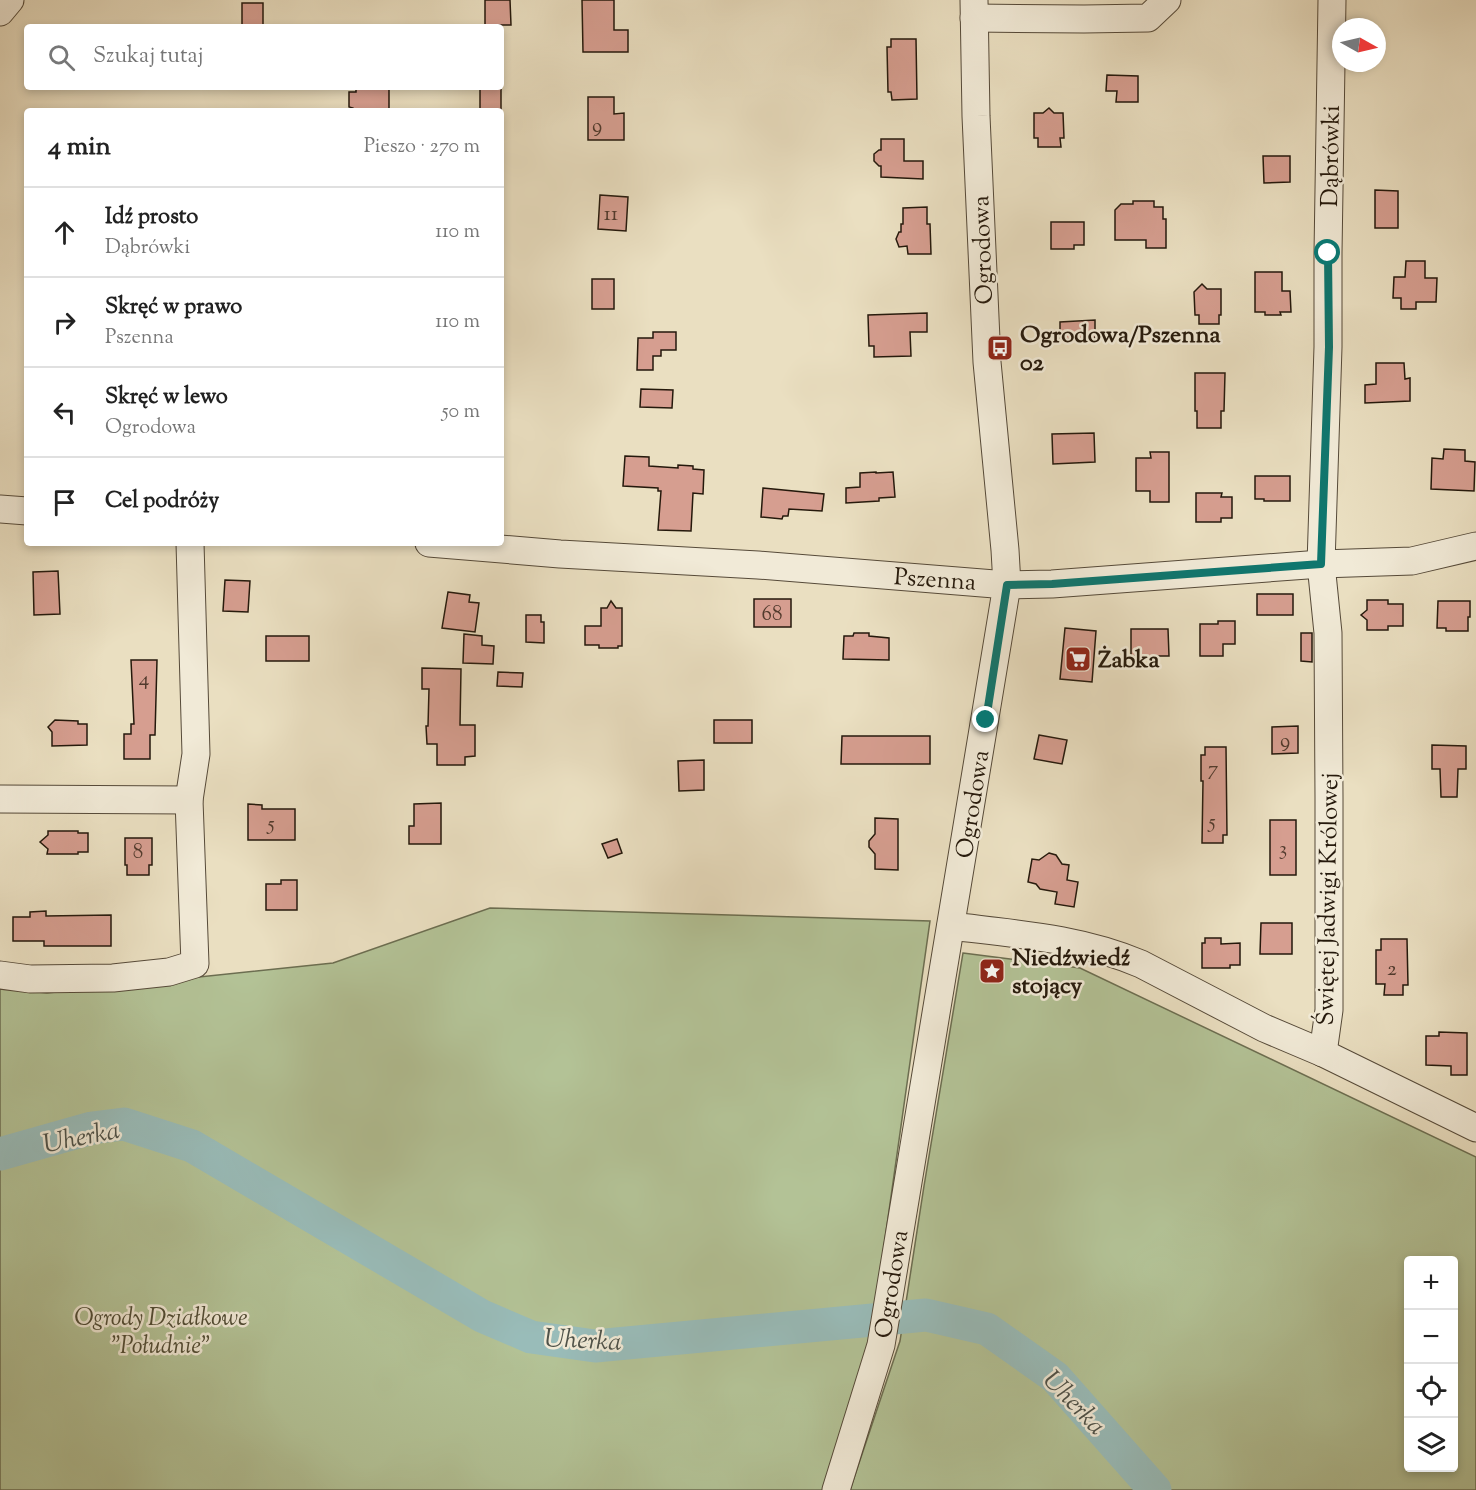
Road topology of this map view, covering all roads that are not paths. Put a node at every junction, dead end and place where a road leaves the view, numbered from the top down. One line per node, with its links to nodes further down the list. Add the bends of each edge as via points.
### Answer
1 (10, 0): 5 (street)
2 (1167, 0): 4 (street, via 1148,18 1084,19)
3 (1332, 0): 11 (street, Dąbrówki, via 1329,347)
4 (974, 9): 12 (street, Ogrodowa, via 987,362)
5 (0, 12)
6 (0, 509): 7 (street)
7 (24, 511)
8 (190, 546): 14 (street, via 196,754)
9 (465, 546): 12 (street, Pszenna)
10 (1476, 546): 11 (street, Pszenna, via 1412,561)
11 (1321, 564): 12 (street, Pszenna); 17 (street, Świętej Jadwigi Królowej, via 1328,633 1329,798 1329,1010)
12 (1007, 585): 15 (street, Ogrodowa)
13 (0, 799): 14 (street)
14 (189, 800): 16 (street, via 195,964 170,972 113,978 30,979)
15 (951, 926): 17 (street, Świętej Jadwigi Królowej, via 1064,940 1117,954 1264,1028); 19 (street, Ogrodowa, via 881,1345)
16 (0, 975)
17 (1323, 1053): 18 (street)
18 (1476, 1128)
19 (836, 1490)

